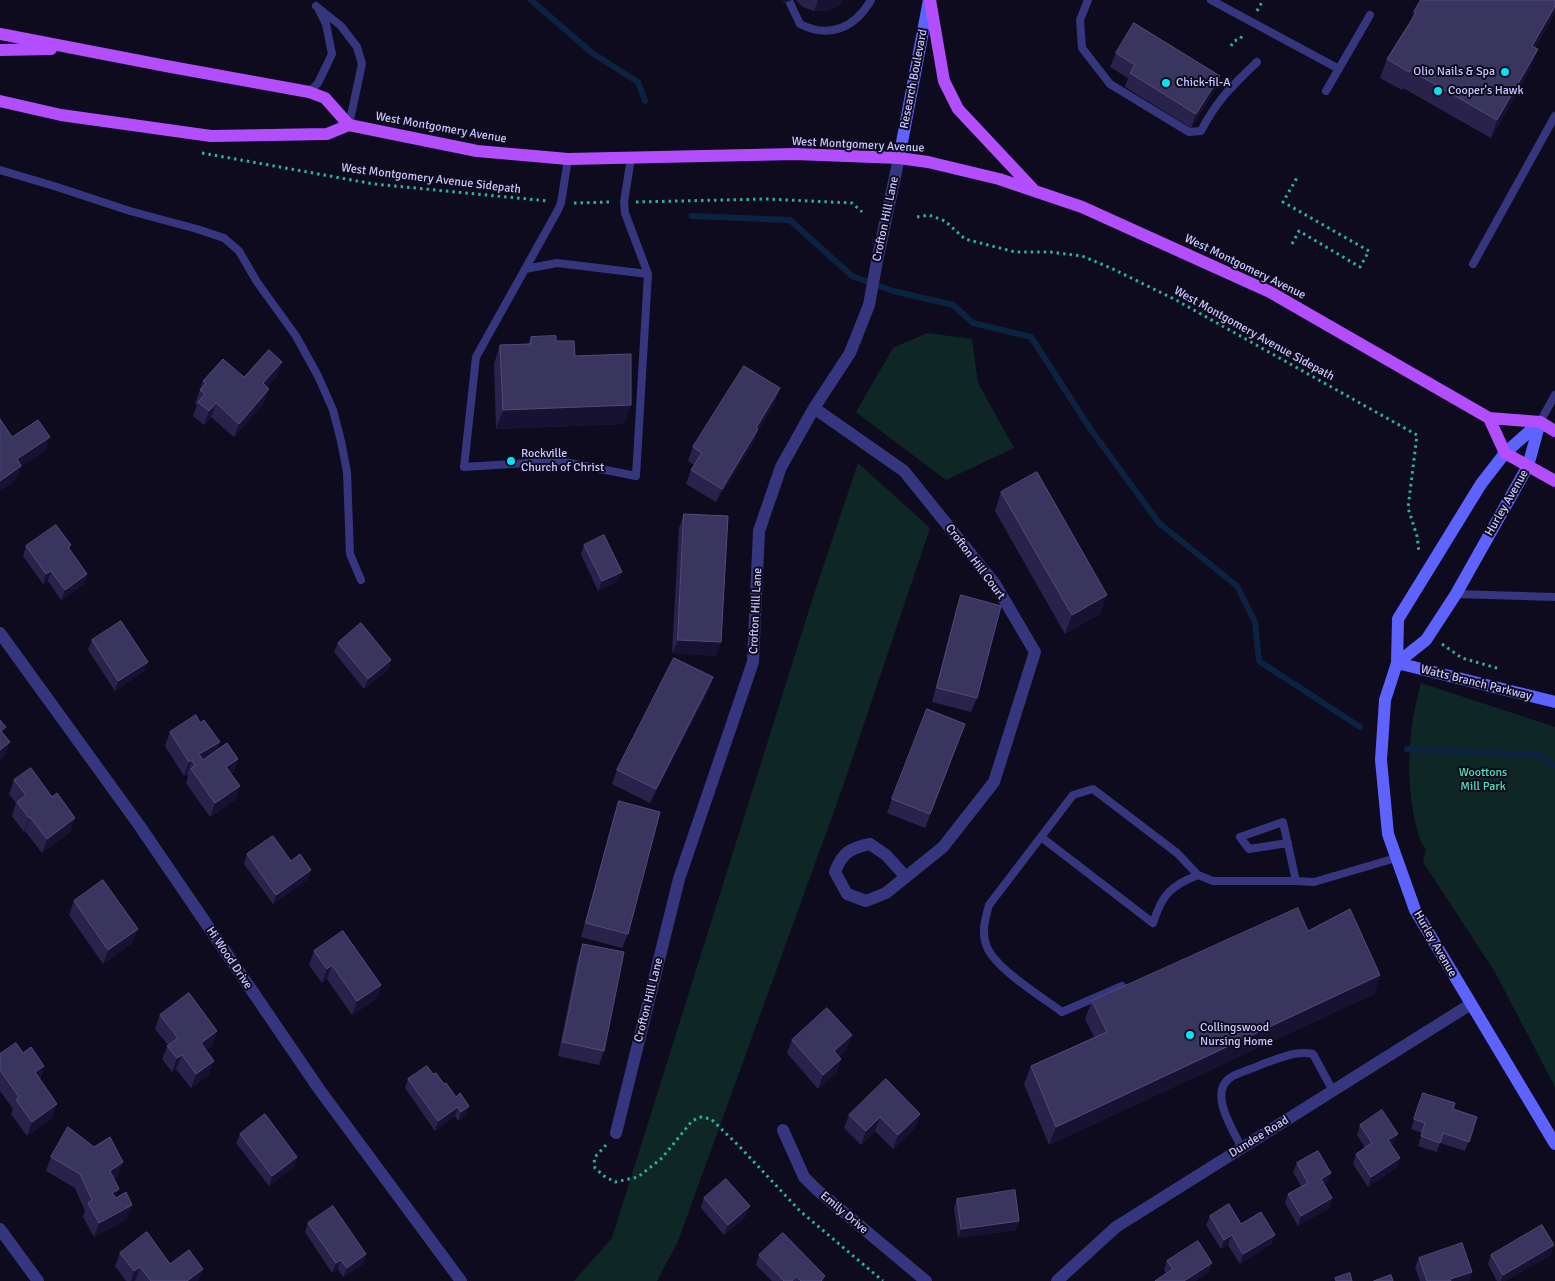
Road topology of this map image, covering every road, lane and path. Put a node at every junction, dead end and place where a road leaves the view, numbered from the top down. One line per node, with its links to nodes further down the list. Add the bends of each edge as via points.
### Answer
1 (871, 0): 5 (lane, via 849,25 820,32 800,24)
2 (929, 0): 23 (street, Research Boulevard); 27 (main road, via 944,81 958,109)
3 (1088, 0): 14 (lane, via 1080,20 1082,48 1110,84 1189,132 1201,131 1223,95)
4 (1211, 0): 15 (lane)
5 (789, 1)
6 (1262, 2): 7 (path)
7 (1257, 12)
8 (1370, 15): 15 (lane)
9 (1246, 28): 11 (path)
10 (0, 34): 12 (main road)
11 (1231, 46)
12 (76, 48): 13 (main road); 17 (main road)
13 (0, 50)
14 (1257, 62)
15 (1339, 69): 16 (lane)
16 (1326, 91)
17 (309, 92): 20 (main road, via 326,98); 20 (lane, via 318,84 332,54 326,24 316,6 341,26 357,47 362,64)
18 (0, 101): 20 (main road, via 61,115 211,136 327,134)
19 (1555, 116): 33 (lane)
20 (350, 125): 24 (main road, West Montgomery Avenue, via 477,150)
21 (198, 153): 28 (path, West Montgomery Avenue Sidepath, via 374,184)
22 (631, 158): 23 (main road, West Montgomery Avenue, via 795,154); 24 (main road, West Montgomery Avenue); 29 (lane)
23 (899, 158): 27 (main road, West Montgomery Avenue, via 928,162); 37 (street, Crofton Hill Lane, via 870,305 850,353)
24 (568, 159): 28 (lane)
25 (0, 170): 45 (lane, via 198,229 224,238 239,251 296,336 333,410 347,472 350,554)
26 (1298, 176): 32 (path, via 1283,202 1369,251 1360,267 1299,231)
27 (1035, 190): 38 (main road, West Montgomery Avenue, via 1082,207 1270,292)
28 (561, 202): 29 (path, West Montgomery Avenue Sidepath); 34 (lane)
29 (624, 202): 30 (path, West Montgomery Avenue Sidepath, via 793,200 852,203); 35 (lane, via 625,213)
30 (862, 212)
31 (917, 217): 44 (path, West Montgomery Avenue Sidepath, via 929,215 945,221 965,239 1006,250 1082,256 1105,266 1176,300 1417,435 1408,508)
32 (1292, 244)
33 (1473, 264)
34 (525, 269): 35 (lane, via 557,263); 35 (lane, via 476,357 464,467 560,461 636,476)
35 (648, 274)
36 (1555, 395): 39 (lane)
37 (814, 408): 57 (street, Crofton Hill Court, via 904,471 995,584 1035,652 994,782 943,847); 63 (street, Crofton Hill Lane, via 781,467 760,530 753,662 679,879)
38 (1489, 418): 39 (main road, West Montgomery Avenue); 41 (main road)
39 (1540, 422): 40 (main road, West Montgomery Avenue); 41 (street, Hurley Avenue); 42 (street, Hurley Avenue)
40 (1555, 431)
41 (1506, 453): 42 (main road); 50 (street, Hurley Avenue, via 1480,484 1398,619)
42 (1528, 466): 43 (main road); 46 (street, Hurley Avenue)
43 (1555, 482)
44 (1420, 554)
45 (361, 580)
46 (1456, 594): 47 (lane); 50 (street, Hurley Avenue, via 1426,640)
47 (1555, 597)
48 (0, 633): 68 (street, Hi Wood Drive, via 139,825 319,1089)
49 (1443, 644): 51 (path, via 1462,658)
50 (1397, 663): 52 (street, Watts Branch Parkway); 55 (street, Hurley Avenue, via 1385,700 1381,760 1388,834)
51 (1508, 672)
52 (1555, 702)
53 (1040, 837): 56 (lane, via 1073,795 1093,789 1177,853); 56 (lane, via 1153,923 1160,903 1170,892 1182,881); 59 (lane, via 989,905 983,924 987,947 1003,969 1062,1012)
54 (1288, 842): 54 (lane, via 1283,822 1240,837 1249,849); 58 (lane)
55 (1396, 858): 58 (lane, via 1314,882); 60 (street, Hurley Avenue, via 1415,910)
56 (1198, 875): 58 (lane, via 1213,881)
57 (906, 877): 57 (street, Crofton Hill Court, via 886,893 866,901 847,894 835,872 841,857 856,847 870,844 886,855)
58 (1296, 881)
59 (1122, 986)
60 (1471, 1004): 61 (street, Dundee Road); 64 (street, Hurley Avenue)
61 (1333, 1091): 65 (street, Dundee Road); 65 (lane, via 1313,1054 1304,1052 1286,1055 1231,1077 1222,1088 1221,1103)
62 (783, 1130): 70 (street, Emily Drive, via 804,1177 816,1190)
63 (616, 1133): 69 (path, via 594,1158 595,1168 615,1182 638,1177 662,1158 692,1121 701,1117 711,1119 800,1211)
64 (1555, 1144)
65 (1242, 1148): 71 (street, Dundee Road, via 1116,1227)
66 (0, 1229): 67 (street)
67 (38, 1281)
68 (461, 1281)
69 (883, 1281)
70 (926, 1281)
71 (1056, 1281)

